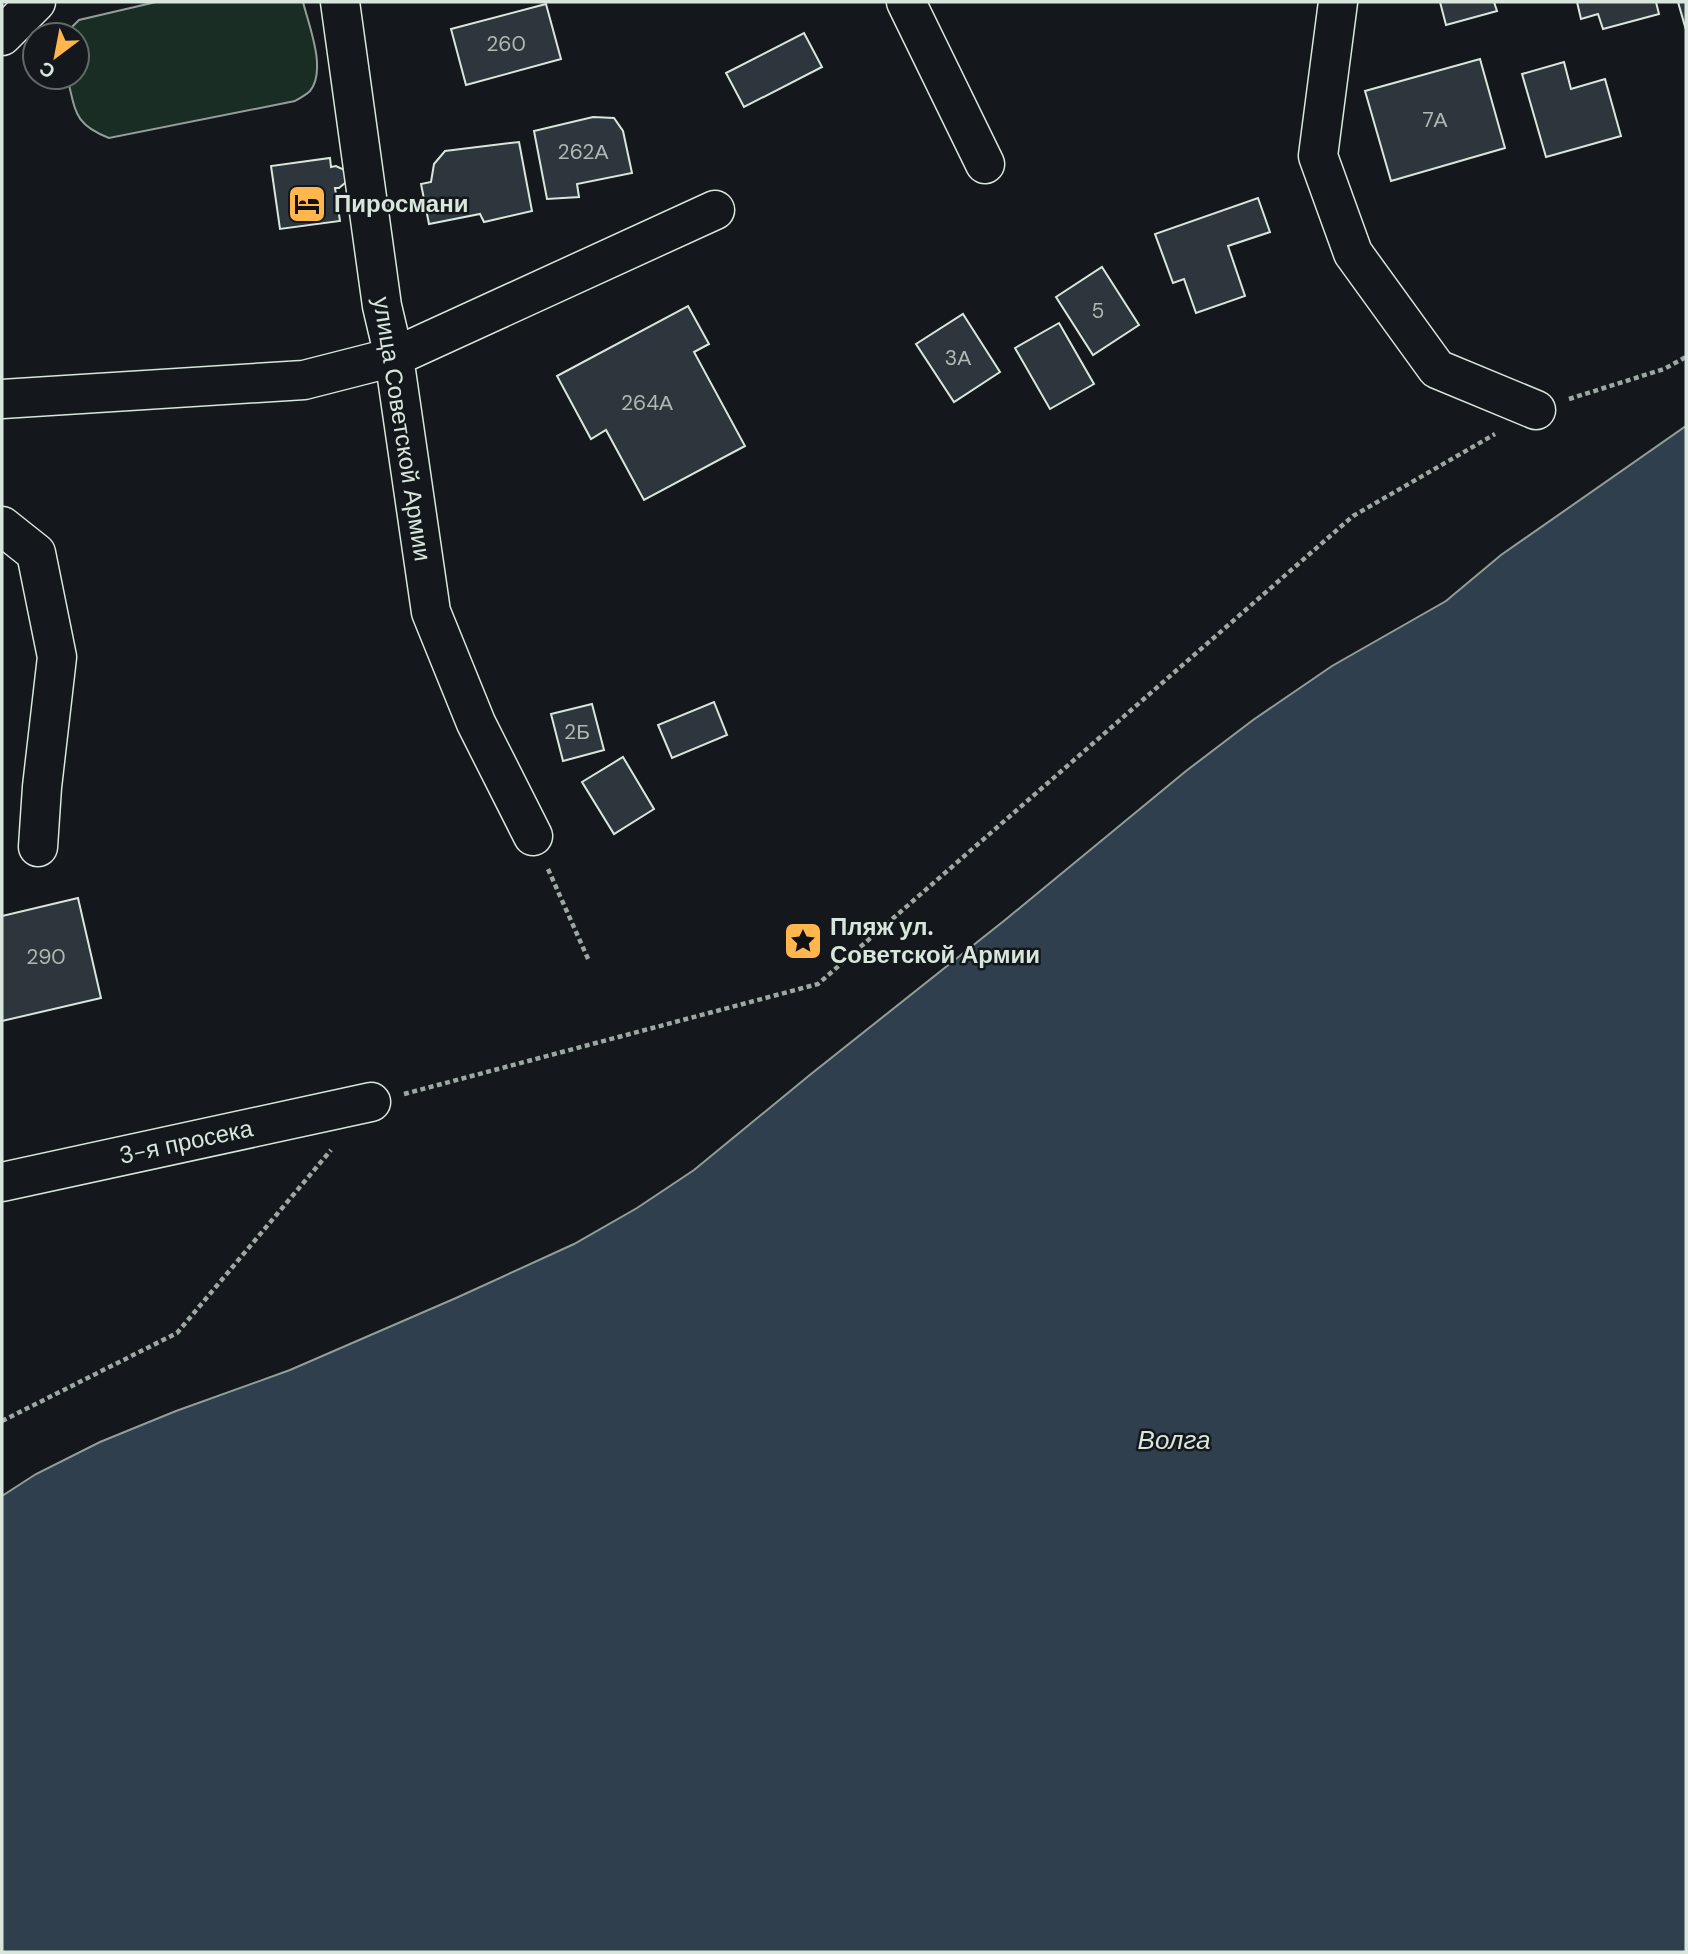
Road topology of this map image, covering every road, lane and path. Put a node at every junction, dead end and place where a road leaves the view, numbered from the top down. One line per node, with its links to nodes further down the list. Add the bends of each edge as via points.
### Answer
1 (340, 2): 6 (street, улица Советской Армии, via 382,306)
2 (906, 2): 4 (street)
3 (1338, 2): 9 (street, via 1318,156 1353,253 1437,369)
4 (985, 164)
5 (715, 210): 6 (street)
6 (394, 357): 8 (street, via 304,380); 11 (street, улица Советской Армии, via 431,612 476,723)
7 (1686, 357): 9 (path, via 1664,369)
8 (2, 399)
9 (1536, 410): 14 (path, via 1353,516 818,985)
10 (2, 526): 12 (street, via 36,553 57,657)
11 (533, 836): 13 (path)
12 (38, 847)
13 (589, 961)
14 (371, 1102): 16 (street, 3-я просека)
15 (335, 1144): 17 (path, via 177,1333)
16 (2, 1182)
17 (2, 1421)

